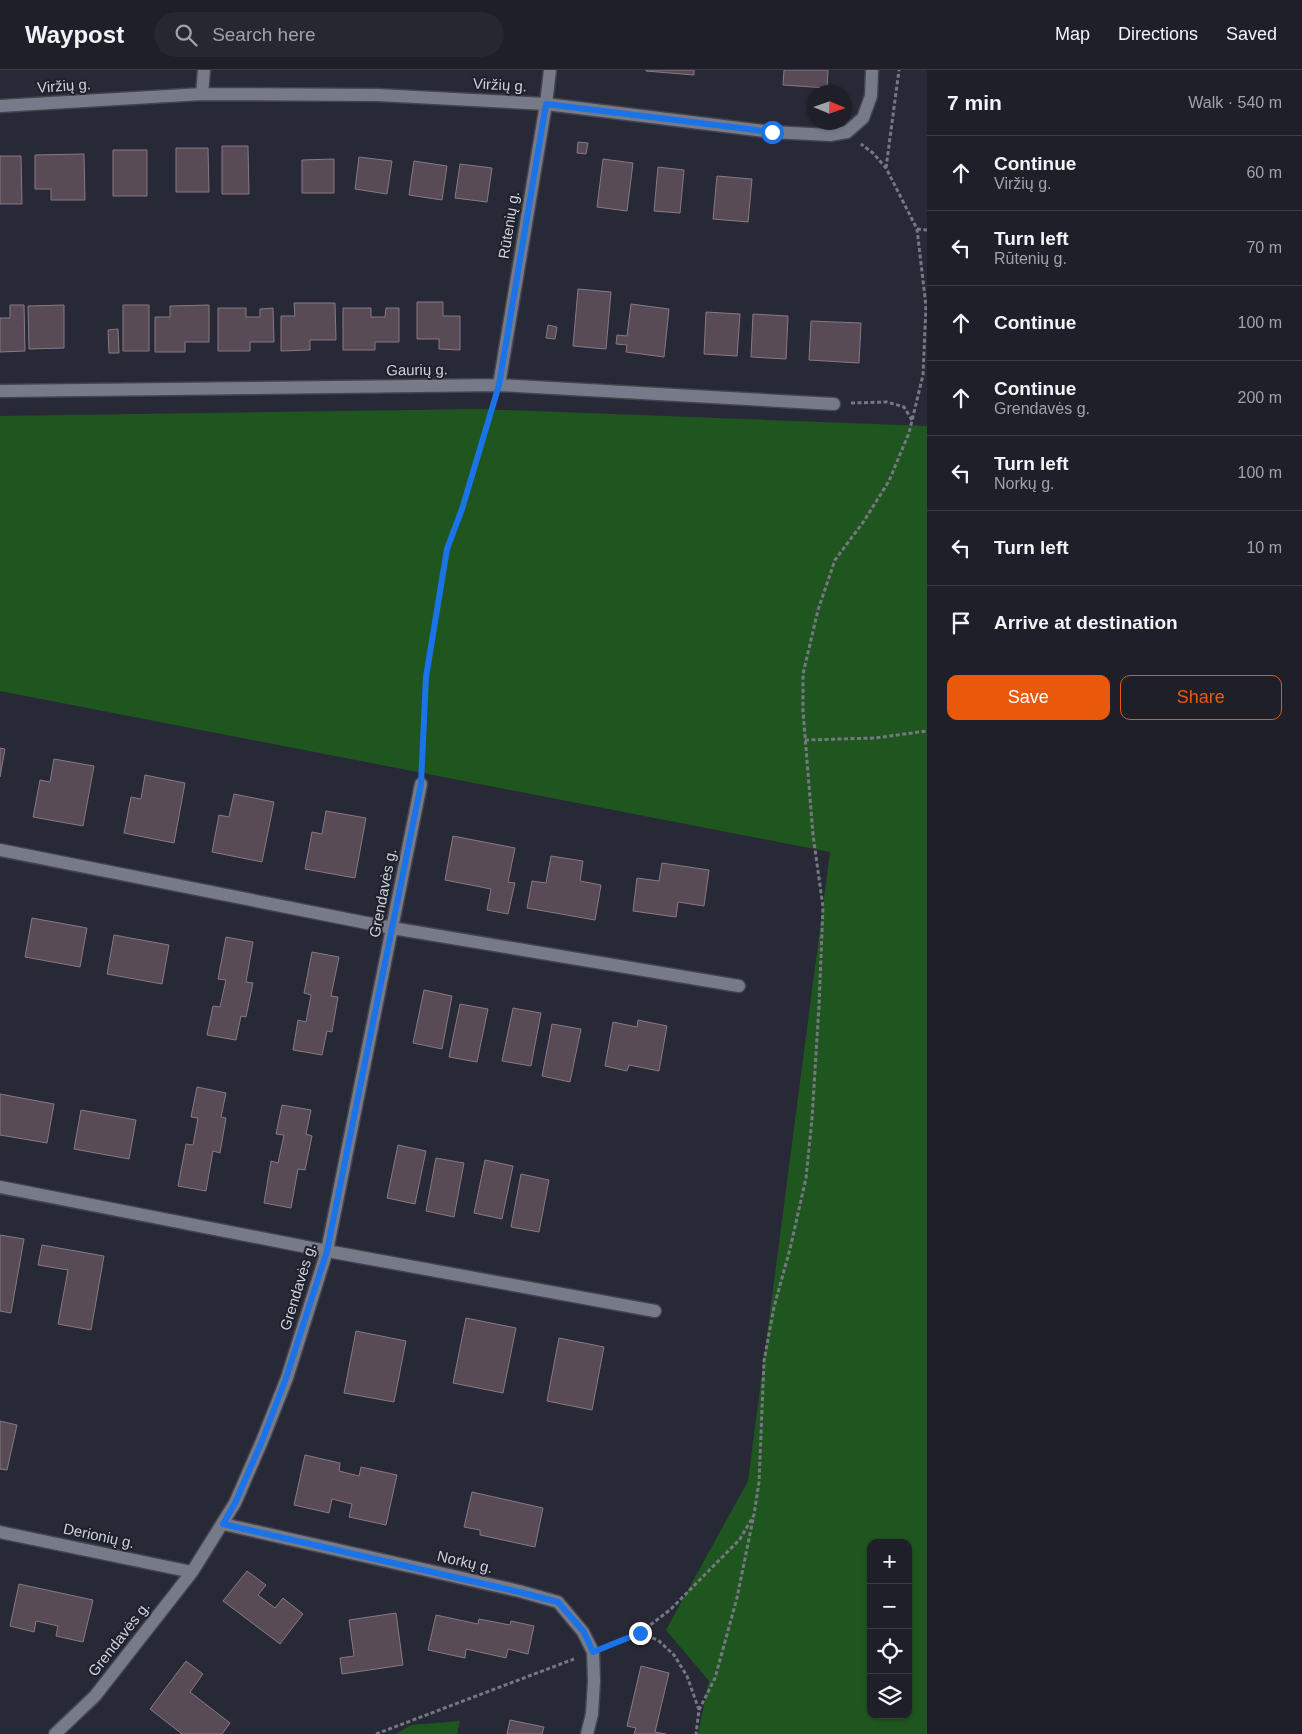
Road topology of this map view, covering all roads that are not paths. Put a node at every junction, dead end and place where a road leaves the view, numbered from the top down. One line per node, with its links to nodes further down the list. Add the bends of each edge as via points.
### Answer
1 (204, 70): 4 (street)
2 (550, 70): 5 (street, Rūtenių g.)
3 (872, 70): 5 (street, Viržių g., via 871,96 863,118 847,132 830,135 772,132)
4 (202, 94): 5 (street, Viržių g., via 378,95); 6 (street, Viržių g.)
5 (546, 104): 7 (street, Rūtenių g.)
6 (0, 106)
7 (499, 385): 8 (street, Gaurių g.); 9 (street, Gaurių g.)
8 (0, 391)
9 (834, 404)
10 (421, 784): 12 (street, Grendavės g.)
11 (0, 850): 12 (street)
12 (392, 928): 13 (street); 15 (street, Grendavės g.)
13 (739, 986)
14 (0, 1188): 15 (street)
15 (327, 1251): 16 (street); 17 (street, Grendavės g., via 283,1387 251,1468)
16 (655, 1310)
17 (223, 1524): 19 (street, Grendavės g.); 21 (street, Norkų g., via 558,1602 584,1632 593,1652 592,1714)
18 (0, 1532): 19 (street, Derionių g.)
19 (192, 1572): 20 (street, Grendavės g., via 95,1696)
20 (55, 1734)
21 (586, 1734)

